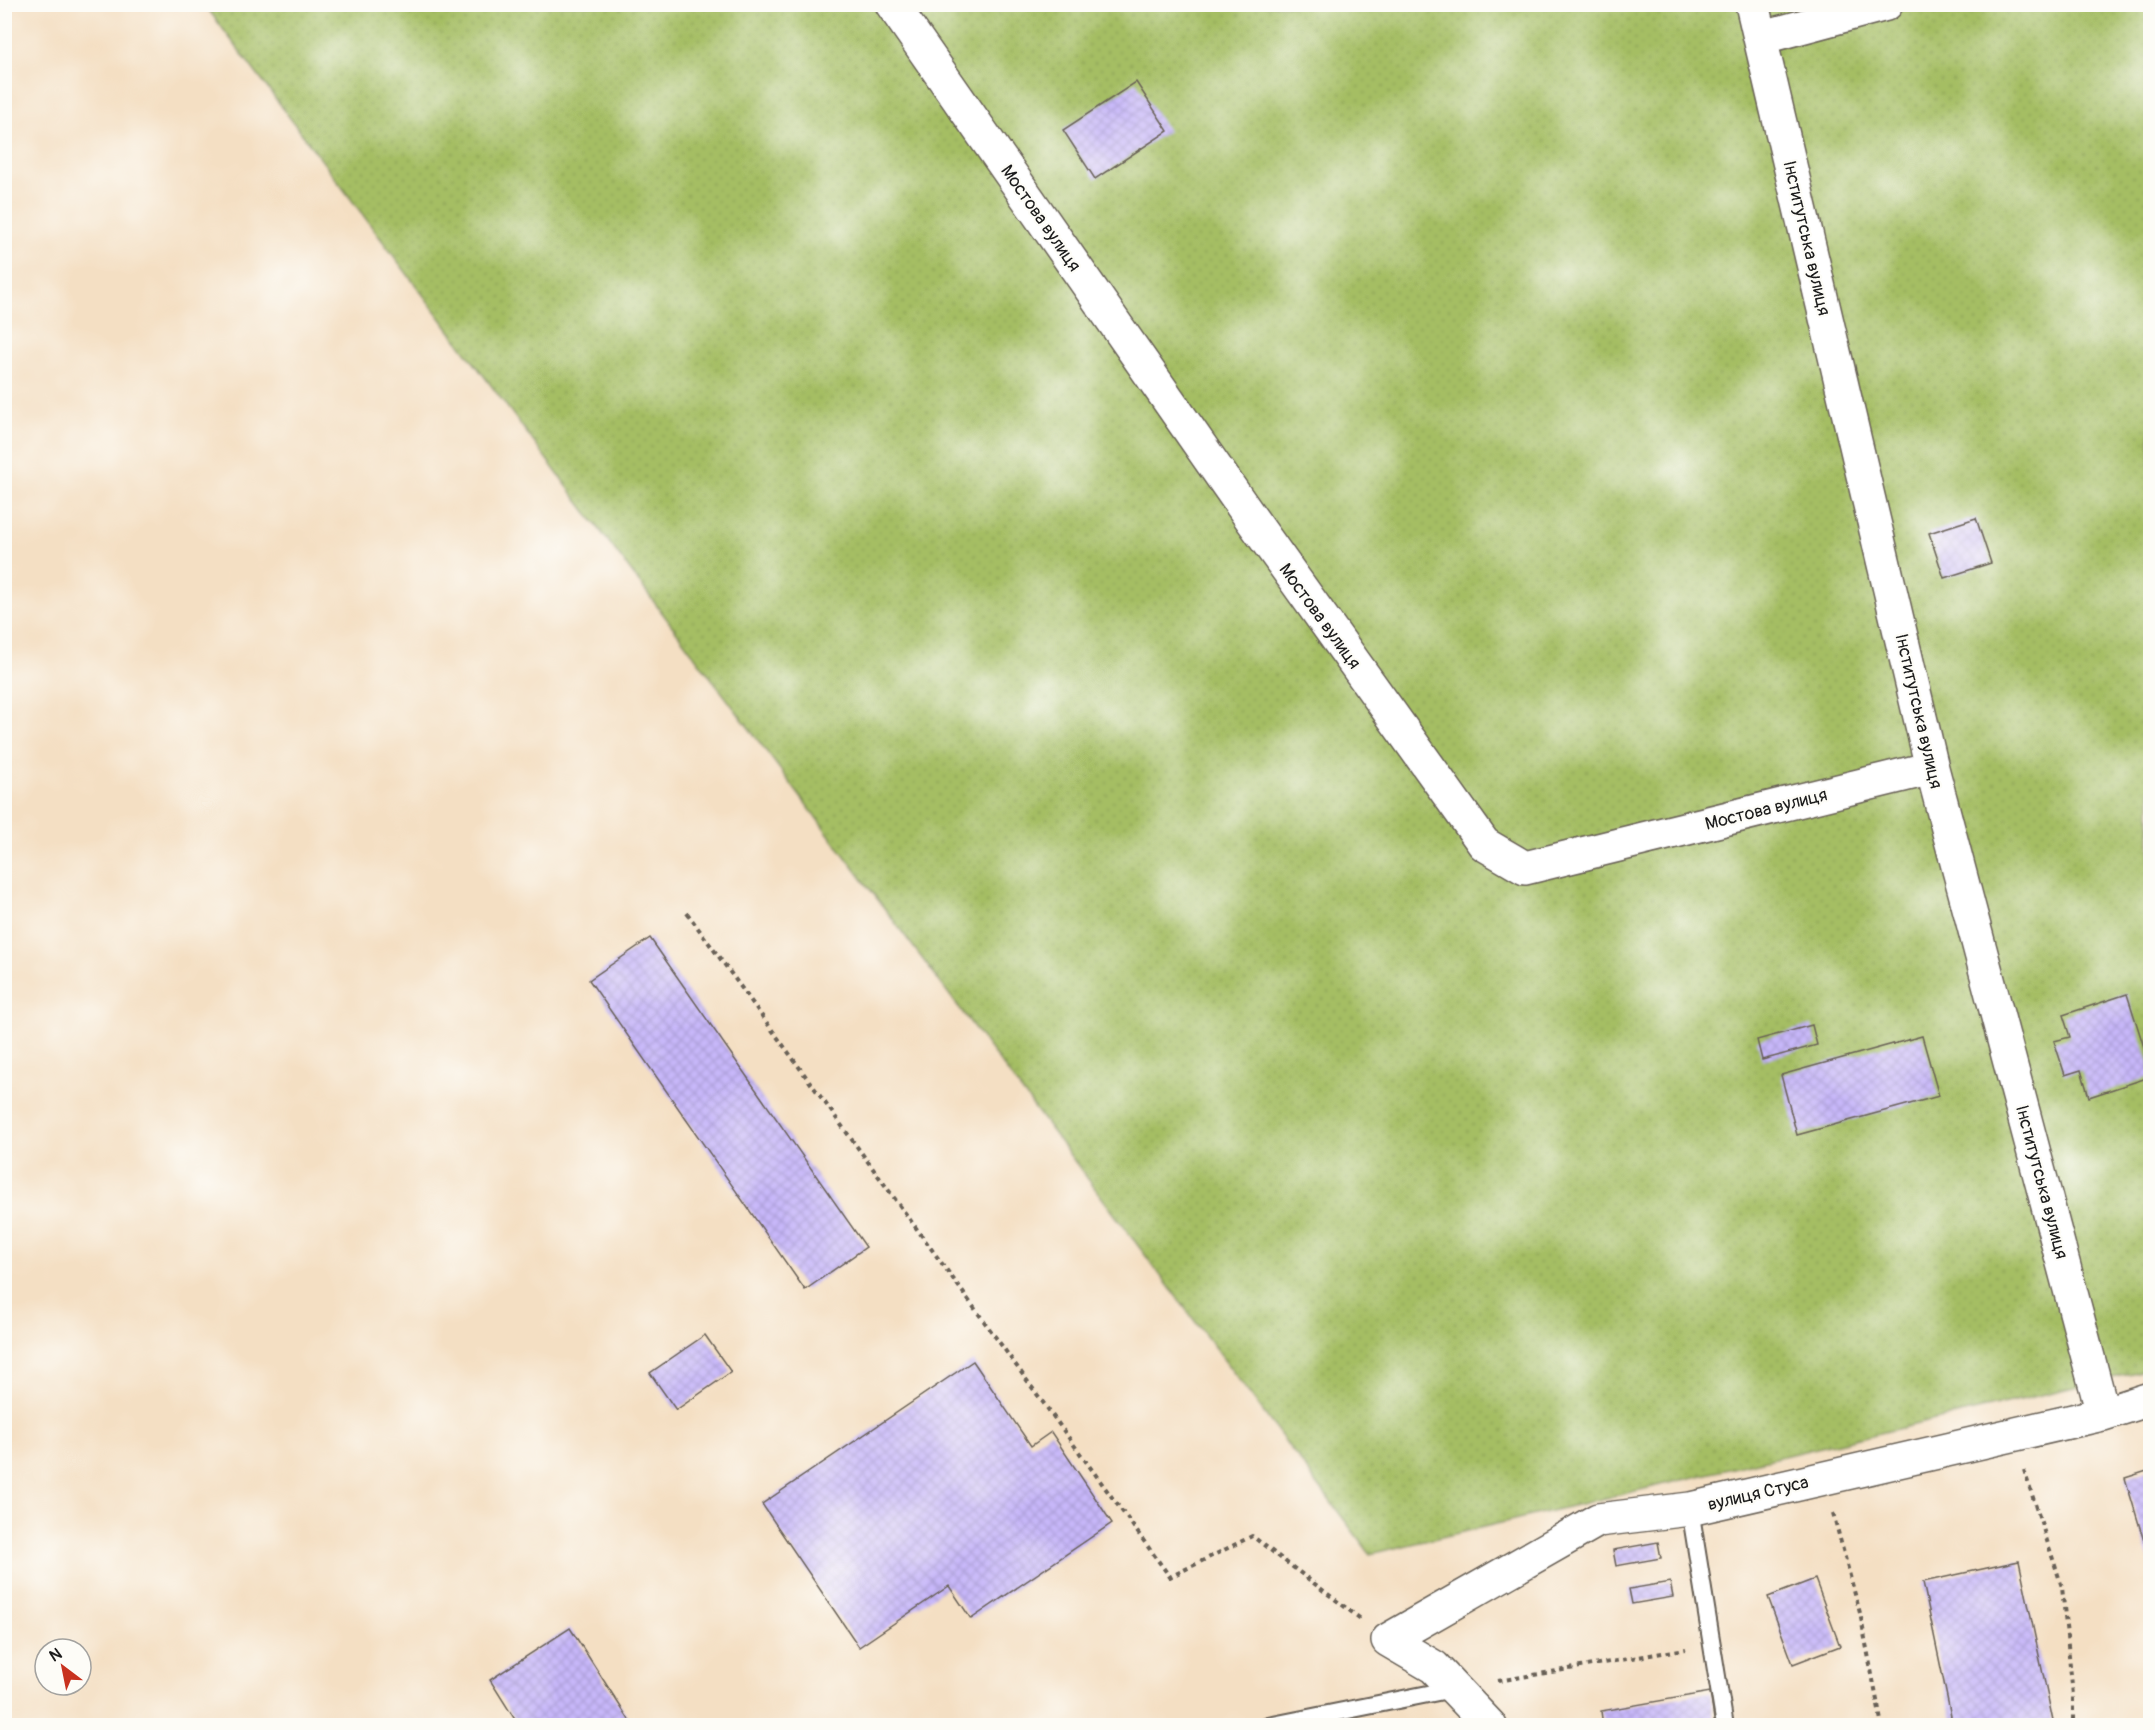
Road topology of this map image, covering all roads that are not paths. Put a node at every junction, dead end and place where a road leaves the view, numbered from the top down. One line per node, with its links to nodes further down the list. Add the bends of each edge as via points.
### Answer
1 (892, 4): 5 (street, Мостова вулиця, via 1256,527 1484,844 1525,868)
2 (1752, 4): 4 (street, Інститутська вулиця)
3 (1886, 4): 4 (street)
4 (1760, 38): 5 (street, Інститутська вулиця)
5 (1932, 768): 7 (street, Інститутська вулиця)
6 (2151, 1399): 7 (street, вулиця Стуса)
7 (2103, 1414): 8 (street, вулиця Стуса)
8 (1690, 1509): 9 (street, вулиця Стуса, via 1598,1520 1388,1640 1434,1667); 12 (lane)
9 (1453, 1689): 10 (lane); 11 (street)
10 (1268, 1725)
11 (1490, 1725)
12 (1725, 1725)

